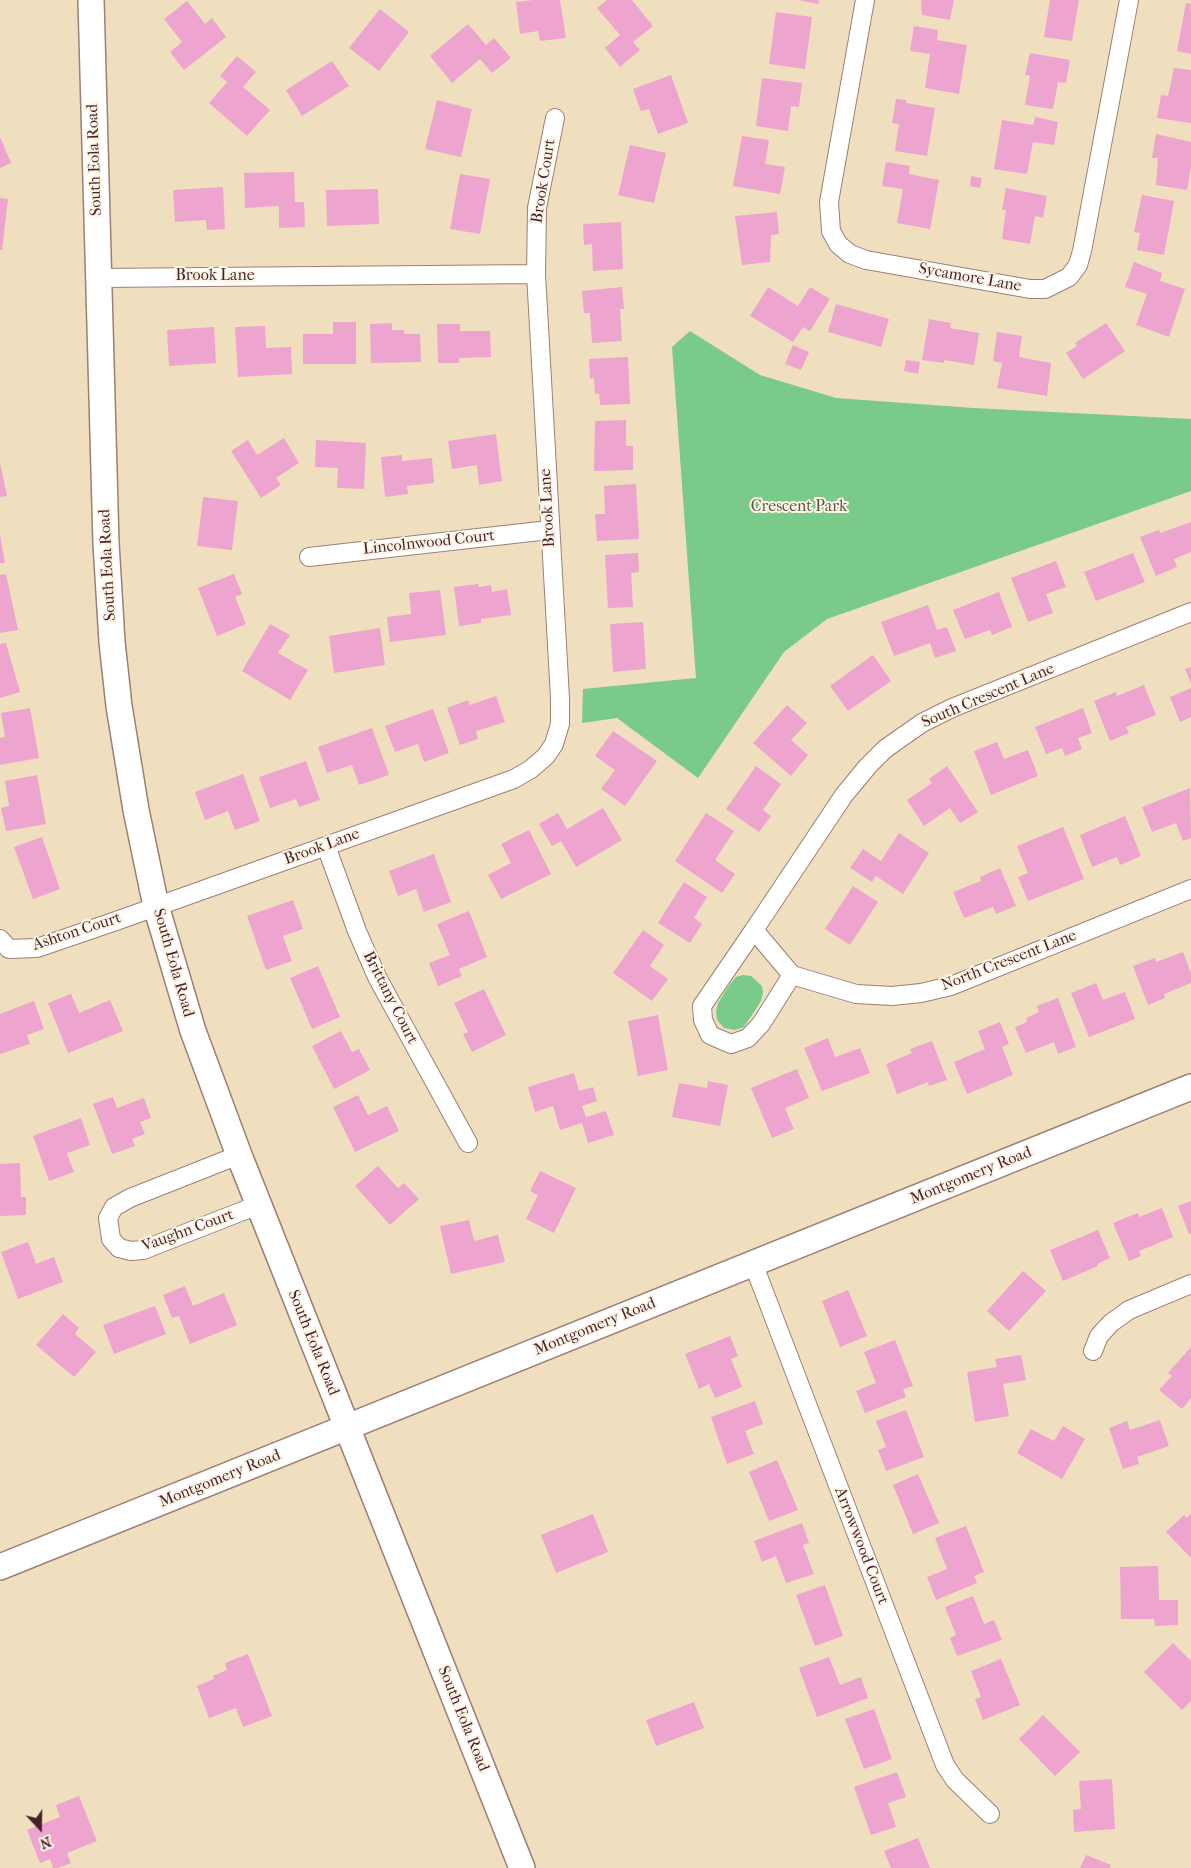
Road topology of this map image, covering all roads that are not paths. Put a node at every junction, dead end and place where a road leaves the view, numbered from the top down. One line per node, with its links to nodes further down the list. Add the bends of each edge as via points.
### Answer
1 (91, 0): 6 (street, South Eola Road)
2 (865, 0): 3 (street, Sycamore Lane, via 829,202 831,230 838,244 850,254 866,260 1045,289 1069,277 1078,265)
3 (1129, 0)
4 (555, 118): 5 (street, Brook Court, via 537,208)
5 (536, 274): 6 (street, Brook Lane); 7 (street, Brook Lane)
6 (99, 278): 12 (street, South Eola Road, via 112,642 136,810)
7 (549, 530): 8 (street, Lincolnwood Court); 10 (street, Brook Lane, via 560,715 554,744 546,756 514,779)
8 (309, 557)
9 (1191, 612): 13 (street, South Crescent Lane, via 952,708 902,737 868,766 844,795)
10 (326, 846): 12 (street, Brook Lane); 17 (street, Brittany Court, via 377,977)
11 (1191, 889): 15 (street, North Crescent Lane, via 951,986 921,993 892,996 856,994)
12 (156, 906): 14 (street, Ashton Court, via 37,948 9,949); 18 (street, South Eola Road, via 193,1031)
13 (754, 930): 15 (street); 15 (street, South Crescent Lane, via 702,1006 710,1035 730,1044 748,1038 761,1024)
14 (0, 939)
15 (792, 975)
16 (1191, 1087): 20 (street, Montgomery Road)
17 (468, 1143)
18 (238, 1155): 19 (street, South Eola Road); 19 (street, Vaughn Court, via 130,1198 114,1208 108,1218 111,1239 119,1248 131,1252 143,1250)
19 (258, 1205): 23 (street, South Eola Road)
20 (753, 1263): 23 (street, Montgomery Road); 25 (street, Arrowwood Court, via 945,1765 955,1780)
21 (1191, 1284): 22 (street, via 1129,1310 1105,1329)
22 (1093, 1351)
23 (347, 1428): 24 (street, Montgomery Road); 26 (street, South Eola Road)
24 (0, 1567)
25 (990, 1814)
26 (522, 1868)

